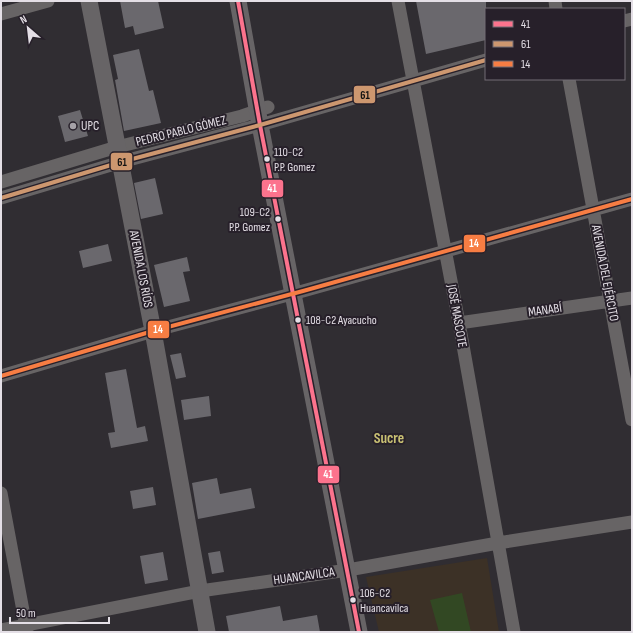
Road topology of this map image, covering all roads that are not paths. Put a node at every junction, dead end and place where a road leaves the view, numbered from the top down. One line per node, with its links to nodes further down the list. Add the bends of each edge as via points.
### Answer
1 (48, 1): 7 (street)
2 (79, 1): 12 (main road, AVENIDA LOS RÍOS)
3 (89, 1): 12 (main road, AVENIDA LOS RÍOS)
4 (238, 1): 11 (main road)
5 (248, 1): 11 (main road)
6 (398, 1): 10 (street, JOSÉ MASCOTE)
7 (1, 14)
8 (485, 60): 10 (street, PEDRO PABLO GÓMEZ)
9 (569, 80): 16 (street, AVENIDA DEL EJÉRCITO)
10 (414, 81): 11 (street, PEDRO PABLO GÓMEZ); 17 (street, JOSÉ MASCOTE)
11 (264, 116): 12 (street, PEDRO PABLO GÓMEZ, via 242,116); 18 (main road)
12 (114, 156): 13 (street, PEDRO PABLO GÓMEZ); 14 (street, PEDRO PABLO GÓMEZ); 22 (main road, AVENIDA LOS RÍOS)
13 (1, 182)
14 (1, 198)
15 (632, 199): 16 (street)
16 (593, 210): 17 (street); 20 (street, AVENIDA DEL EJÉRCITO)
17 (445, 251): 18 (street); 21 (street, JOSÉ MASCOTE)
18 (298, 292): 22 (street); 28 (main road)
19 (632, 298): 20 (street, MANABÍ)
20 (611, 301): 21 (street, MANABÍ); 24 (street, AVENIDA DEL EJÉRCITO)
21 (459, 323): 27 (street, JOSÉ MASCOTE)
22 (148, 333): 23 (street); 29 (main road, AVENIDA LOS RÍOS)
23 (1, 376)
24 (632, 420)
25 (1, 493): 30 (street)
26 (632, 522): 27 (street, HUANCAVILCA)
27 (498, 543): 28 (street, HUANCAVILCA); 36 (street, JOSÉ MASCOTE)
28 (352, 569): 29 (street, HUANCAVILCA); 34 (main road); 35 (main road)
29 (194, 592): 30 (street, HUANCAVILCA); 32 (main road, AVENIDA LOS RÍOS); 33 (main road, AVENIDA LOS RÍOS)
30 (26, 628): 31 (street, HUANCAVILCA)
31 (1, 630)
32 (197, 632)
33 (208, 632)
34 (359, 632)
35 (368, 632)
36 (514, 632)

